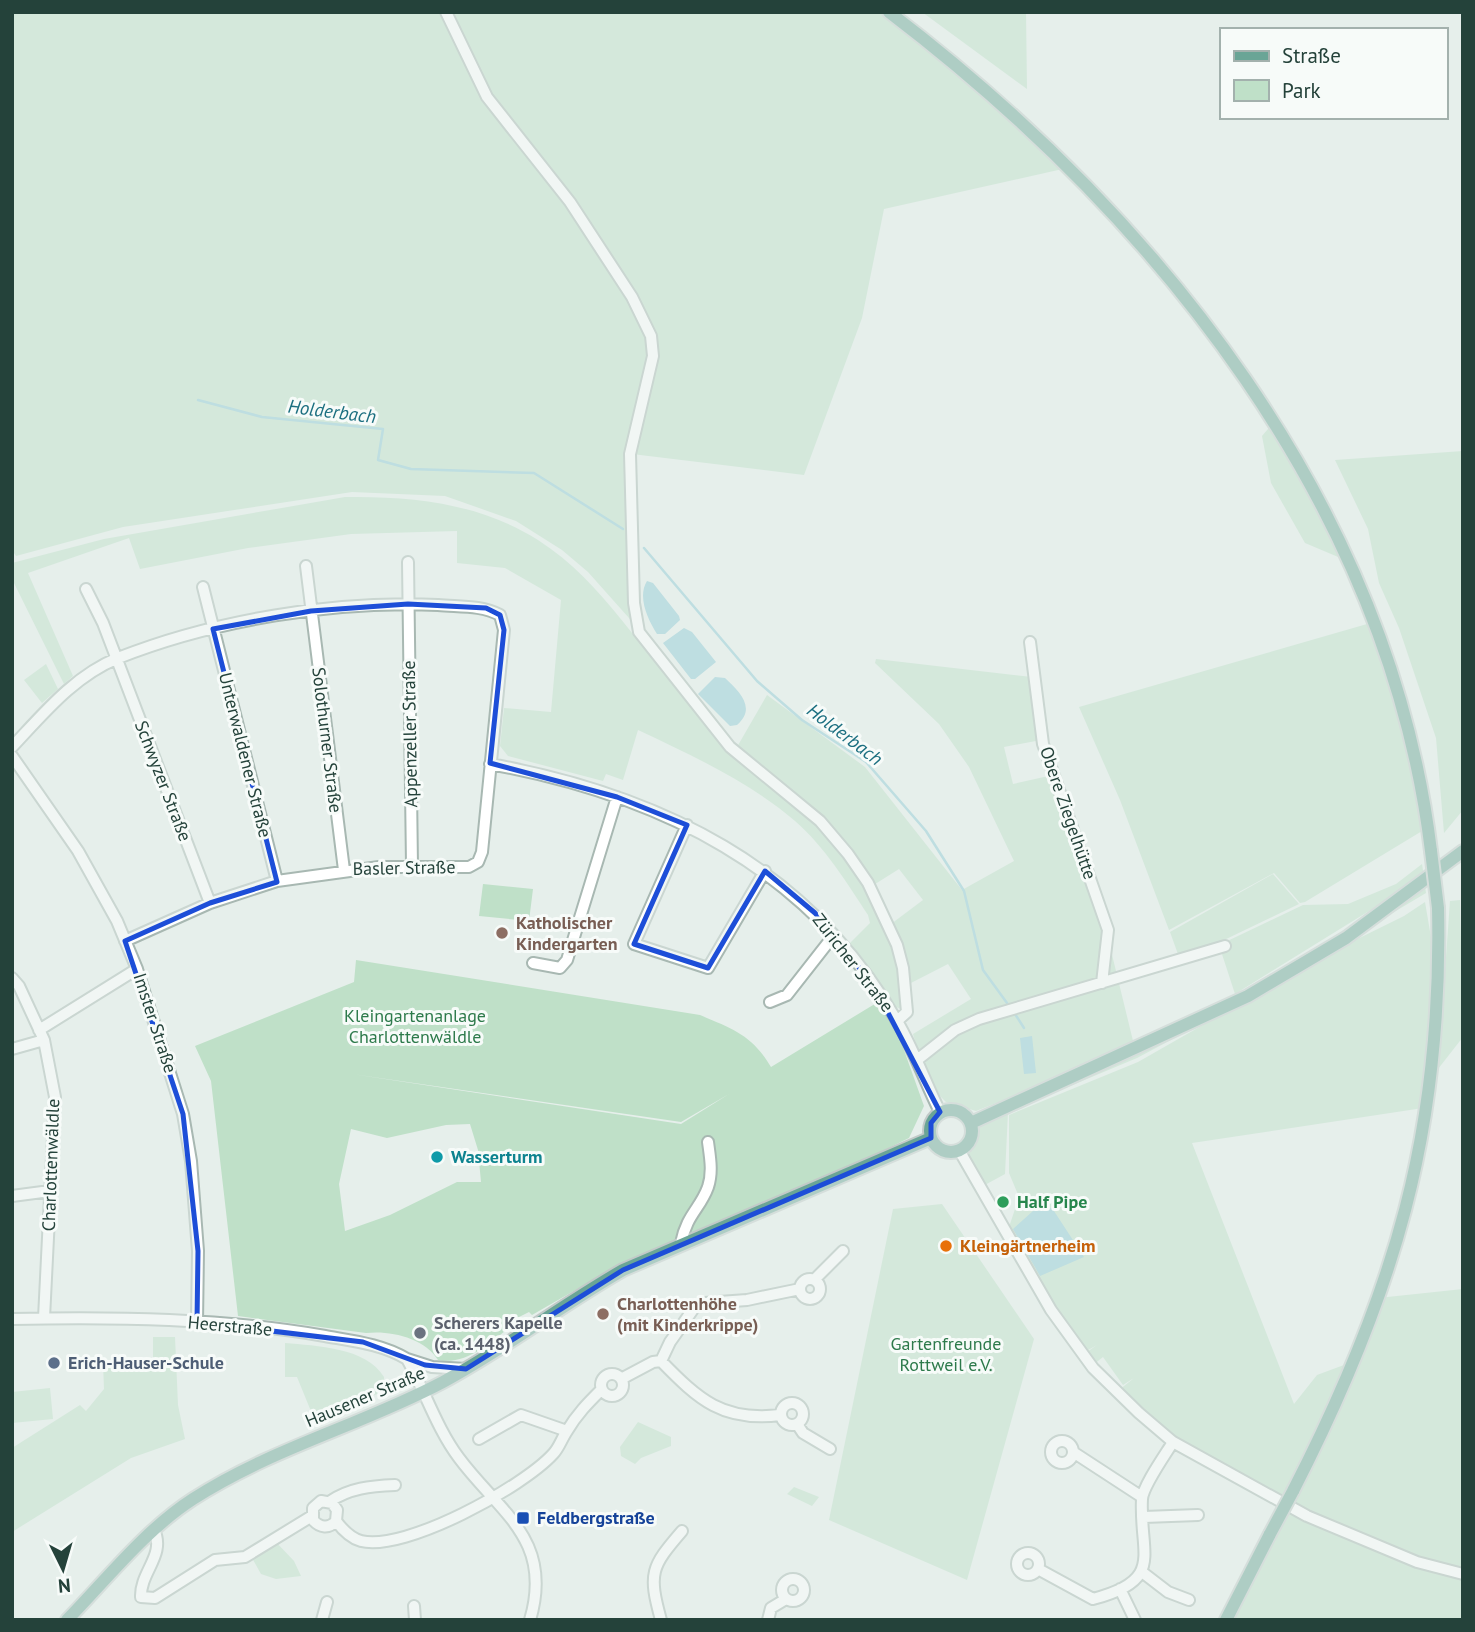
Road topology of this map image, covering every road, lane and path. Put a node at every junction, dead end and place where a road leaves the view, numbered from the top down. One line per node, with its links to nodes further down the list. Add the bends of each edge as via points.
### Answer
1 (446, 12): 31 (street, via 487,97 570,202 632,297 651,337 653,356 630,454 634,603 639,632 730,747 820,821 868,883 903,968 907,1012)
2 (889, 12): 87 (main road, bridge, via 983,89 1090,192 1168,279 1258,398 1320,498 1356,573 1385,644 1409,727 1438,908 1437,1031 1416,1174 1378,1304 1324,1431)
3 (408, 562): 7 (street)
4 (306, 566): 8 (street)
5 (204, 587): 9 (street)
6 (86, 589): 11 (street)
7 (408, 604): 8 (street, Basler Straße); 14 (street, Basler Straße, via 486,608 500,615 504,630); 18 (street, Appenzeller Straße)
8 (311, 611): 9 (street, Basler Straße); 19 (street, Solothurner Straße)
9 (213, 629): 11 (street, Basler Straße); 21 (street, Unterwaldener Straße)
10 (1030, 642): 29 (street, Obere Ziegelhütte, via 1043,744 1108,930)
11 (117, 659): 12 (street, Basler Straße, via 64,691); 22 (street, Schwyzer Straße)
12 (12, 747)
13 (12, 756): 24 (street, Imster Straße, via 78,851)
14 (490, 764): 15 (street, Züricher Straße); 18 (street, Basler Straße, via 478,862 469,867)
15 (617, 797): 16 (street, Züricher Straße); 26 (street, via 567,960 560,968)
16 (687, 825): 20 (street, Züricher Straße); 20 (street, via 634,944 708,968)
17 (1463, 852): 36 (main road, via 1346,938 1248,996)
18 (412, 865): 19 (street, Basler Straße)
19 (344, 870): 21 (street, Basler Straße)
20 (765, 871): 23 (street, Züricher Straße)
21 (277, 881): 22 (street, Basler Straße)
22 (210, 903): 24 (street, Basler Straße)
23 (834, 935): 30 (street, via 787,995); 31 (street, Züricher Straße)
24 (125, 941): 27 (street, Imster Straße)
25 (1226, 946): 29 (street)
26 (533, 963)
27 (138, 969): 32 (street); 48 (street, Imster Straße, via 183,1114 197,1239)
28 (12, 978): 32 (street, Charlottenwäldle)
29 (1102, 983): 34 (street, via 979,1019 954,1030)
30 (770, 1002)
31 (898, 1021): 34 (street, Züricher Straße)
32 (41, 1035): 33 (street); 40 (street, Charlottenwäldle, via 55,1097)
33 (12, 1049)
34 (917, 1060): 35 (street, Züricher Straße)
35 (940, 1112): 36 (main road, via 955,1110); 37 (main road, via 931,1123)
36 (971, 1123): 39 (main road, via 971,1136)
37 (931, 1138): 39 (main road, via 942,1150); 42 (main road, Hausener Straße)
38 (708, 1142): 42 (street, via 712,1170 708,1189 687,1220)
39 (959, 1150): 59 (street, via 1051,1310 1093,1368)
40 (50, 1191): 41 (street); 46 (street, Charlottenwäldle)
41 (12, 1196)
42 (681, 1243): 51 (main road, Hausener Straße, via 583,1293)
43 (843, 1251): 44 (street)
44 (814, 1280): 45 (street, via 805,1281); 45 (street, via 820,1288 817,1297 804,1297)
45 (800, 1289): 50 (street, via 694,1308)
46 (44, 1318): 47 (street, Heerstraße); 48 (street, Heerstraße)
47 (12, 1319)
48 (197, 1322): 49 (street, Heerstraße, via 363,1342)
49 (407, 1359): 51 (street, Heerstraße, via 432,1367); 54 (street)
50 (661, 1361): 52 (street); 55 (street, via 690,1390 735,1416)
51 (466, 1369): 54 (main road, Hausener Straße)
52 (621, 1379): 53 (street, via 607,1375); 53 (street, via 623,1386 617,1395)
53 (601, 1390): 57 (street, via 584,1405)
54 (424, 1391): 63 (street, via 458,1457); 70 (main road, Hausener Straße, via 240,1471 191,1500)
55 (780, 1415): 56 (street, via 786,1424); 56 (street, via 784,1405 798,1404 803,1414)
56 (797, 1424): 60 (street, via 803,1433)
57 (567, 1431): 58 (street, via 521,1415); 63 (street, via 554,1453 509,1489)
58 (479, 1440)
59 (1173, 1442): 64 (street); 74 (street, via 1307,1516 1417,1562)
60 (830, 1449)
61 (1073, 1452): 64 (street)
62 (395, 1485): 65 (street, via 368,1486)
63 (494, 1495): 69 (street, via 412,1536 361,1541); 83 (street, via 528,1548 535,1580)
64 (1142, 1497): 68 (street)
65 (329, 1502): 67 (street, via 315,1505); 69 (street, via 337,1510)
66 (1198, 1515): 68 (street)
67 (312, 1516): 69 (street, via 324,1527); 70 (street, via 245,1557 215,1560 155,1598 141,1597 143,1581 156,1557)
68 (1144, 1517): 73 (street)
69 (336, 1521)
70 (154, 1530): 80 (main road, Hausener Straße)
71 (682, 1531): 84 (street, via 654,1566)
72 (1038, 1569): 75 (street, via 1093,1599)
73 (1142, 1572): 75 (street); 77 (street, via 1168,1592)
74 (1463, 1574)
75 (1120, 1589): 86 (street)
76 (786, 1599): 85 (street, via 771,1608)
77 (1189, 1600)
78 (327, 1602): 81 (street)
79 (414, 1606): 82 (street)
80 (67, 1620)
81 (322, 1620)
82 (415, 1620)
83 (530, 1620)
84 (660, 1620)
85 (768, 1620)
86 (1135, 1620)
87 (1226, 1620)

